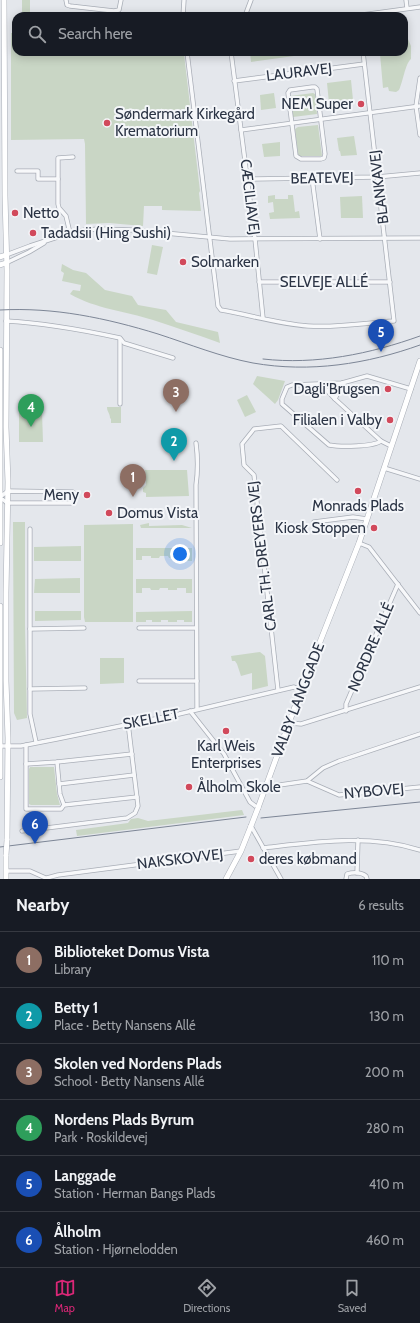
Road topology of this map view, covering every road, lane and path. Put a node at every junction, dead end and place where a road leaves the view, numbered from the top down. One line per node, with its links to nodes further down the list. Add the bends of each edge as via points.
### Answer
1 (66, 0): 2 (street, via 70,6 114,11 119,10)
2 (121, 0)
3 (184, 0): 9 (street)
4 (252, 0): 10 (street)
5 (406, 0): 8 (street)
6 (3, 3): 22 (street)
7 (420, 7): 8 (street)
8 (407, 8): 11 (street)
9 (183, 12)
10 (247, 12)
11 (382, 12)
12 (187, 56): 33 (street)
13 (231, 56): 17 (street, CÆCILIAVEJ)
14 (363, 56): 15 (street, BLANKAVEJ)
15 (364, 64): 17 (street, LAURAVEJ); 19 (street, BLANKAVEJ)
16 (420, 78): 18 (street)
17 (234, 81): 23 (street, CÆCILIAVEJ)
18 (418, 106): 19 (street); 24 (street)
19 (370, 112): 20 (street); 28 (street, BLANKAVEJ)
20 (321, 119): 21 (street); 21 (street, via 317,89 312,87 288,92); 21 (street, via 325,154 321,159 297,157)
21 (292, 123): 23 (street)
22 (2, 127): 39 (street)
23 (241, 130): 31 (street, CÆCILIAVEJ)
24 (420, 135)
25 (73, 157): 30 (street, via 58,158)
26 (17, 171): 30 (street, via 38,170 38,179)
27 (420, 173): 28 (street, BEATEVEJ)
28 (377, 177): 29 (street, BEATEVEJ); 34 (street, BLANKAVEJ)
29 (312, 178): 31 (street, BEATEVEJ); 37 (street)
30 (58, 179): 32 (street, via 58,204 66,216)
31 (247, 179): 36 (street, CÆCILIAVEJ)
32 (70, 233): 33 (street, via 108,229); 38 (street)
33 (209, 237): 36 (street); 45 (street, via 218,306 221,310)
34 (385, 238): 35 (street); 37 (street); 44 (street, BLANKAVEJ)
35 (420, 238)
36 (255, 239): 37 (street); 43 (street, CÆCILIAVEJ)
37 (320, 239)
38 (48, 241): 39 (street); 41 (street)
39 (6, 255): 40 (street); 41 (street)
40 (0, 257)
41 (6, 263): 42 (street); 47 (street)
42 (0, 265)
43 (259, 282): 44 (street, SELVEJE ALLÉ); 45 (street, CÆCILIAVEJ)
44 (390, 282): 45 (street, BLANKAVEJ, via 394,321 309,326)
45 (263, 318)
46 (0, 321): 47 (street)
47 (6, 321): 48 (street, via 56,326); 65 (street)
48 (120, 338): 50 (street, via 124,343); 57 (street)
49 (0, 350): 51 (street)
50 (172, 358)
51 (0, 361): 58 (street)
52 (420, 362): 55 (street, VALBY LANGGADE)
53 (342, 383): 54 (street); 55 (street, via 367,376); 56 (street)
54 (320, 384): 56 (street); 59 (street, via 287,387 282,404 329,445 372,444)
55 (411, 389): 61 (street, VALBY LANGGADE)
56 (335, 399): 59 (street)
57 (120, 404)
58 (0, 422): 66 (street)
59 (381, 441): 61 (street)
60 (196, 443): 79 (street)
61 (391, 446): 62 (street, VALBY LANGGADE)
62 (384, 468): 63 (street); 68 (street, VALBY LANGGADE)
63 (420, 479)
64 (337, 480): 86 (street, CARL TH. DREYERS VEJ, via 332,472 281,426 254,429 242,444 244,465 254,474)
65 (8, 492): 66 (street); 67 (street); 67 (street, via 73,492 73,503)
66 (0, 497): 67 (street); 71 (street)
67 (8, 503): 97 (street)
68 (367, 519): 69 (street, via 353,517); 72 (street, VALBY LANGGADE)
69 (314, 522)
70 (30, 529): 80 (street)
71 (0, 542)
72 (358, 543): 73 (street, via 369,547); 87 (street, VALBY LANGGADE)
73 (398, 584): 75 (street); 90 (street, NORDRE ALLÉ, via 346,704)
74 (0, 606): 76 (street)
75 (420, 613)
76 (0, 622): 96 (street)
77 (84, 628): 80 (street)
78 (139, 628): 79 (street)
79 (196, 628): 82 (street)
80 (30, 630): 85 (street)
81 (139, 681): 82 (street)
82 (196, 681): 88 (street)
83 (420, 687): 90 (street)
84 (85, 688): 85 (street)
85 (30, 689): 94 (street, via 30,714)
86 (278, 690): 87 (street, SKELLET, via 294,687); 88 (street, SKELLET)
87 (301, 690): 92 (street, VALBY LANGGADE)
88 (197, 710): 89 (street, SKELLET)
89 (190, 711): 91 (street, SKELLET); 109 (street, via 223,752 250,802)
90 (346, 711): 92 (street, via 301,724)
91 (128, 723): 94 (street, SKELLET); 98 (street)
92 (289, 723): 105 (street, VALBY LANGGADE)
93 (420, 734): 103 (street, via 339,761 323,768)
94 (36, 742): 95 (street, SKELLET)
95 (26, 745): 97 (street, SKELLET); 100 (street)
96 (0, 746): 97 (street, SKELLET); 102 (street)
97 (8, 746): 116 (street, bridge)
98 (132, 754): 99 (street); 101 (street)
99 (56, 762): 100 (street); 104 (street)
100 (26, 764): 108 (street, via 26,809 61,809)
101 (134, 775): 104 (street); 107 (street)
102 (0, 777)
103 (307, 781): 105 (street); 106 (street, NYBOVEJ, via 339,795)
104 (59, 784): 108 (street)
105 (266, 787): 109 (street, VALBY LANGGADE)
106 (420, 787)
107 (137, 797): 108 (street); 111 (street, via 137,810 127,818)
108 (64, 805)
109 (258, 808): 110 (street, VALBY LANGGADE, bridge)
110 (251, 826): 113 (street); 114 (street, VALBY LANGGADE)
111 (22, 831)
112 (358, 840): 113 (street); 115 (street, via 396,843); 117 (street)
113 (263, 848): 121 (street)
114 (241, 850): 118 (street, NAKSKOVVEJ); 120 (street, VALBY LANGGADE)
115 (420, 850)
116 (6, 871): 118 (street, via 30,872); 119 (street)
117 (357, 873): 122 (street, via 347,874); 123 (street, via 363,874)
118 (48, 878)
119 (6, 879)
120 (226, 879)
121 (281, 879)
122 (346, 879)
123 (367, 879)

